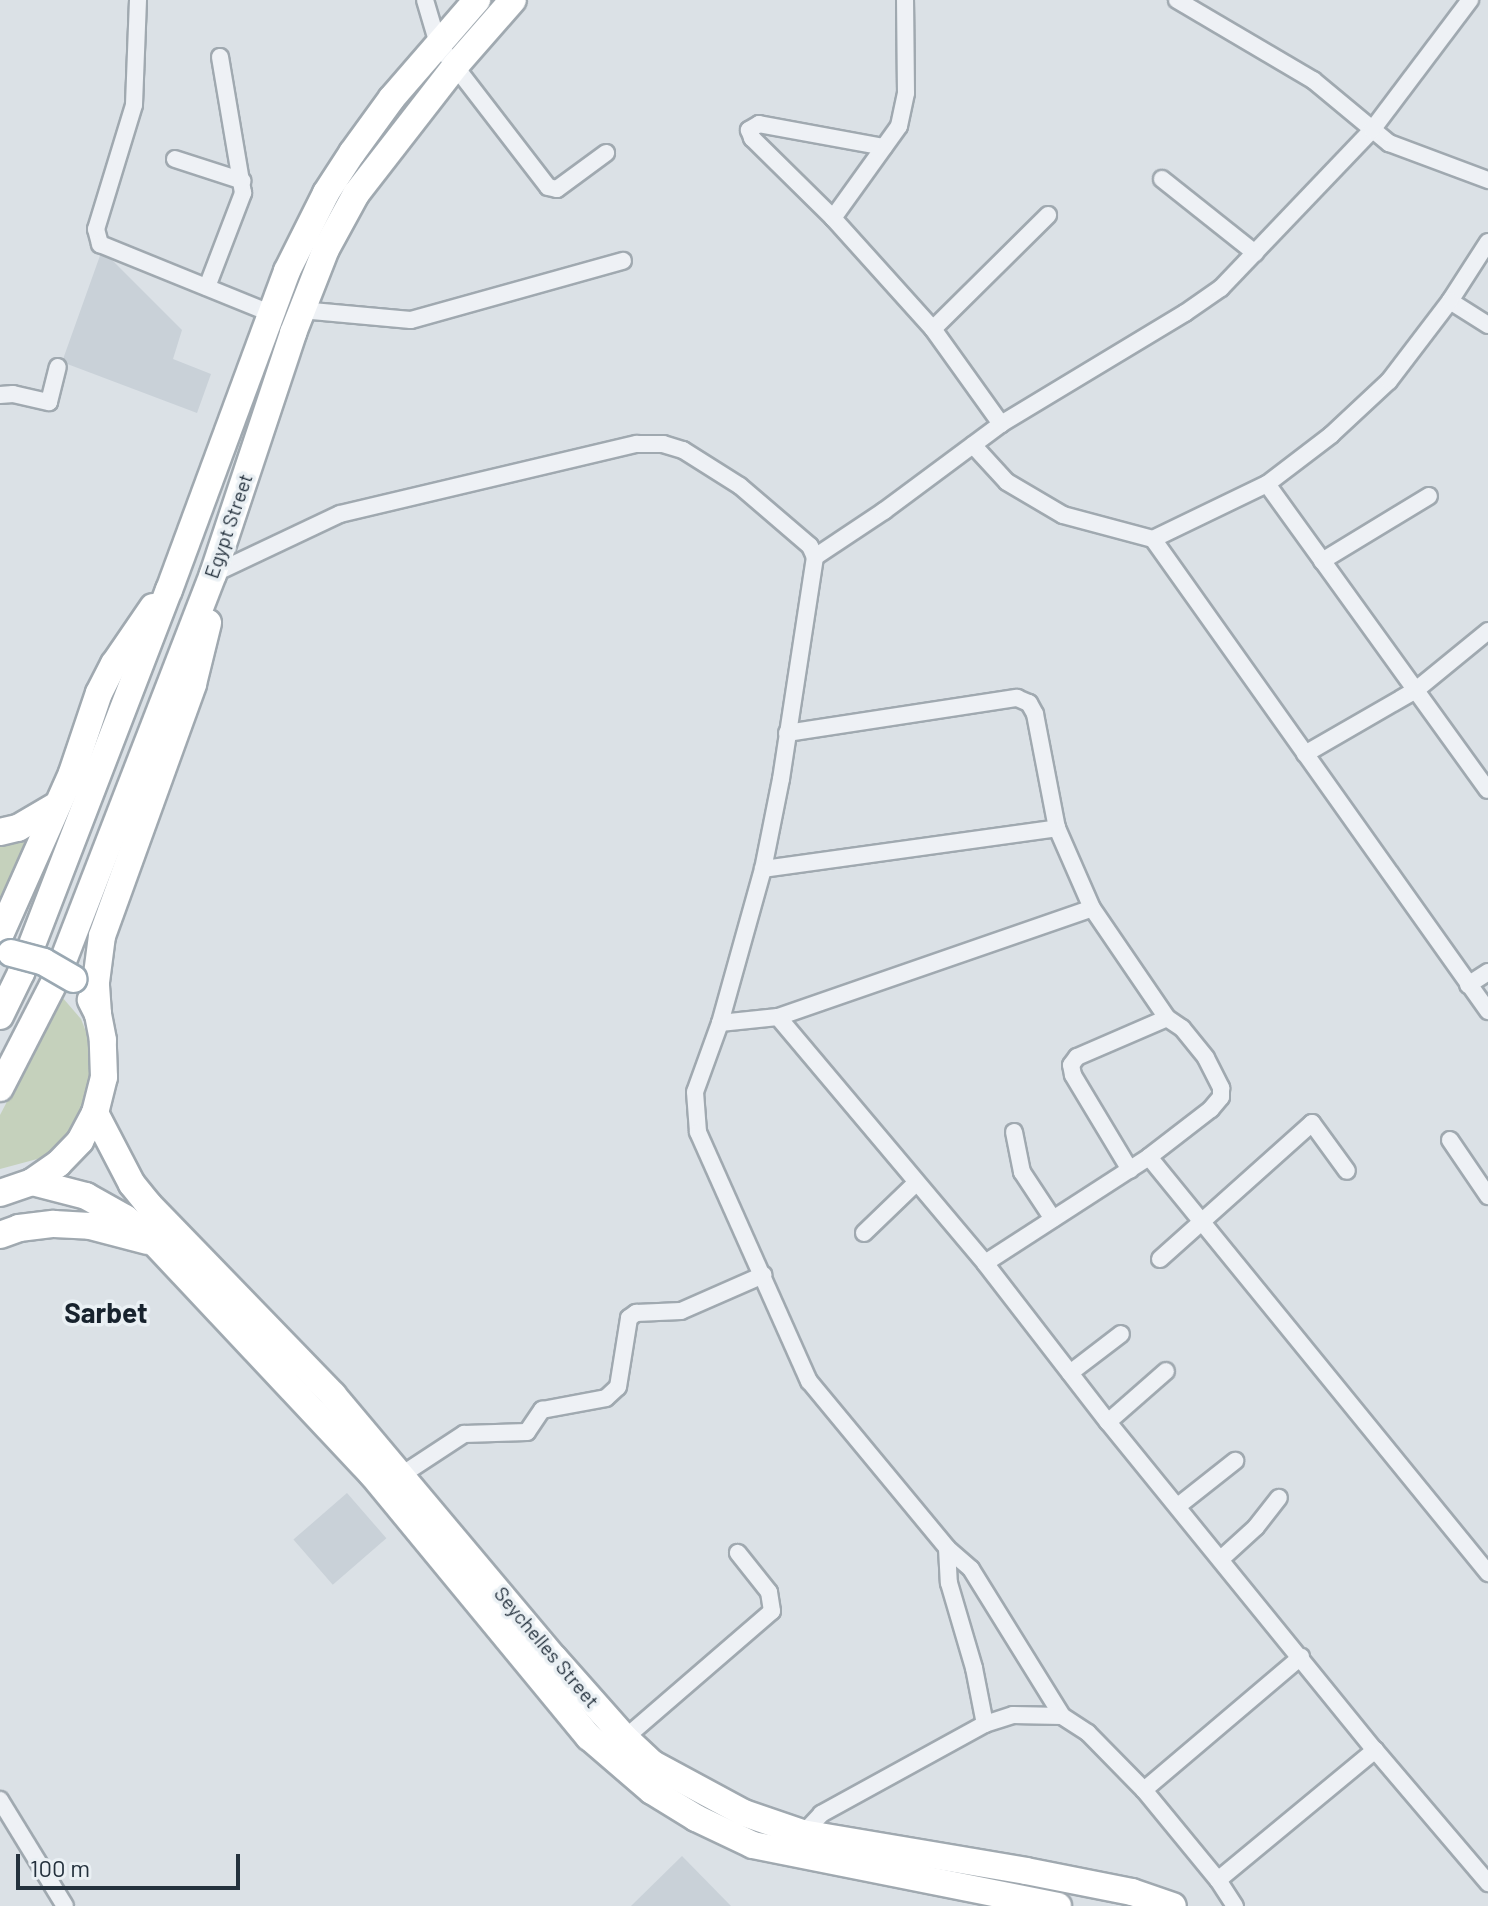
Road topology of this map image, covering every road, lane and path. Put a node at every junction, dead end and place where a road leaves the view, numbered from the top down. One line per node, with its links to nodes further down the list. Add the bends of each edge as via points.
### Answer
1 (138, 0): 23 (street, via 134,105 96,229 100,244 110,250)
2 (425, 0): 8 (street)
3 (477, 0): 8 (main road, Egypt Street)
4 (513, 0): 10 (main road, Egypt Street)
5 (905, 0): 12 (street, via 906,93 899,126)
6 (1177, 0): 11 (street, via 1313,80)
7 (1470, 0): 11 (street)
8 (438, 44): 10 (street); 26 (main road, Egypt Street, via 392,98 326,193)
9 (220, 57): 17 (street)
10 (456, 65): 13 (street, via 548,187 557,189); 25 (main road, Egypt Street, via 356,194)
11 (1372, 130): 16 (street, via 1389,143); 21 (street)
12 (884, 147): 19 (street); 19 (street, via 752,126 752,138)
13 (606, 153)
14 (175, 159): 17 (street)
15 (1162, 179): 21 (street)
16 (1488, 180)
17 (243, 181): 23 (street, via 235,218)
18 (1048, 215): 28 (street)
19 (833, 218): 28 (street)
20 (1488, 242): 24 (street)
21 (1255, 253): 31 (street, via 1221,288 1185,313)
22 (623, 261): 25 (street, via 411,320)
23 (207, 287): 26 (street)
24 (1450, 301): 27 (street); 33 (street, via 1389,381)
25 (301, 310): 38 (main road, Egypt Street)
26 (270, 313): 39 (main road, Egypt Street)
27 (1488, 325)
28 (933, 329): 31 (street)
29 (58, 367): 30 (street, via 49,402)
30 (0, 395)
31 (1001, 424): 32 (street)
32 (973, 445): 35 (street, via 1007,482 1063,515); 36 (street)
33 (1267, 484): 35 (street); 37 (street)
34 (1429, 496): 37 (street)
35 (1153, 539): 43 (street)
36 (815, 557): 38 (street, via 801,535 740,486 683,450 637,444 340,514); 42 (street)
37 (1322, 561): 41 (street)
38 (211, 577): 54 (main road, via 209,617 193,684 102,936); 59 (main road, Egypt Street, via 56,979)
39 (169, 590): 45 (main road, via 143,618 114,664); 55 (main road, Egypt Street)
40 (1488, 631): 41 (street)
41 (1416, 690): 43 (street); 44 (street)
42 (787, 733): 46 (street, via 1017,698 1029,703 1035,714); 48 (street)
43 (1305, 754): 52 (street)
44 (1488, 790)
45 (57, 805): 47 (main road, via 18,828); 50 (main road)
46 (1057, 828): 48 (street); 49 (street)
47 (0, 832)
48 (763, 869): 58 (street)
49 (1092, 908): 56 (street); 57 (street)
50 (4, 947): 54 (main road, bridge, via 73,979 86,990)
51 (1488, 972): 52 (street)
52 (1468, 985): 53 (street)
53 (1488, 1011)
54 (98, 1014): 60 (main road, via 104,1077)
55 (0, 1016)
56 (778, 1017): 58 (street); 67 (street)
57 (1167, 1018): 63 (street, via 1206,1058 1221,1097); 64 (street, via 1077,1057 1071,1065)
58 (720, 1023): 77 (street, via 695,1092 698,1132)
59 (0, 1088)
60 (95, 1113): 66 (main road, via 80,1141); 83 (main road, Seychelles Street, via 148,1204 283,1341)
61 (1014, 1132): 70 (street, via 1022,1172)
62 (1450, 1140): 69 (street)
63 (1149, 1157): 64 (street); 71 (street)
64 (1130, 1170): 70 (street)
65 (1347, 1171): 71 (street, via 1312,1123)
66 (32, 1182): 68 (main road); 74 (main road, Seychelles Street, via 86,1196)
67 (915, 1184): 72 (street); 76 (street)
68 (0, 1193)
69 (1488, 1196)
70 (1053, 1219): 76 (street)
71 (1200, 1219): 75 (street); 89 (street)
72 (864, 1233)
73 (0, 1235): 74 (main road, via 54,1224 90,1226)
74 (154, 1242): 97 (main road, Seychelles Street, via 372,1474 601,1748 652,1791 696,1818 753,1845)
75 (1160, 1259)
76 (985, 1263): 80 (street)
77 (763, 1275): 83 (street, via 681,1311 636,1313 629,1318 618,1387 606,1398 542,1410 527,1432 464,1434); 86 (street, via 809,1381)
78 (1121, 1334): 80 (street)
79 (1166, 1371): 81 (street)
80 (1070, 1373): 81 (street)
81 (1108, 1422): 85 (street)
82 (1235, 1461): 85 (street)
83 (400, 1476): 93 (main road, Seychelles Street)
84 (1279, 1498): 88 (street)
85 (1178, 1506): 88 (street)
86 (947, 1548): 91 (street, via 971,1569); 92 (street, via 949,1583)
87 (738, 1553): 93 (street, via 769,1592 772,1611)
88 (1221, 1559): 90 (street)
89 (1488, 1573)
90 (1301, 1657): 94 (street); 95 (street)
91 (1062, 1716): 92 (street, via 1034,1713); 95 (street, via 1088,1733)
92 (985, 1724): 97 (street, via 821,1814)
93 (625, 1738): 97 (main road, Seychelles Street, via 653,1764)
94 (1375, 1750): 98 (street); 99 (street)
95 (1144, 1790): 99 (street)
96 (0, 1800): 100 (street)
97 (796, 1844): 101 (main road, Seychelles Street); 102 (main road, Seychelles Street, via 1026,1871 1132,1892)
98 (1485, 1872)
99 (1218, 1880): 103 (street)
100 (65, 1906)
101 (1058, 1906)
102 (1173, 1906)
103 (1235, 1906)

